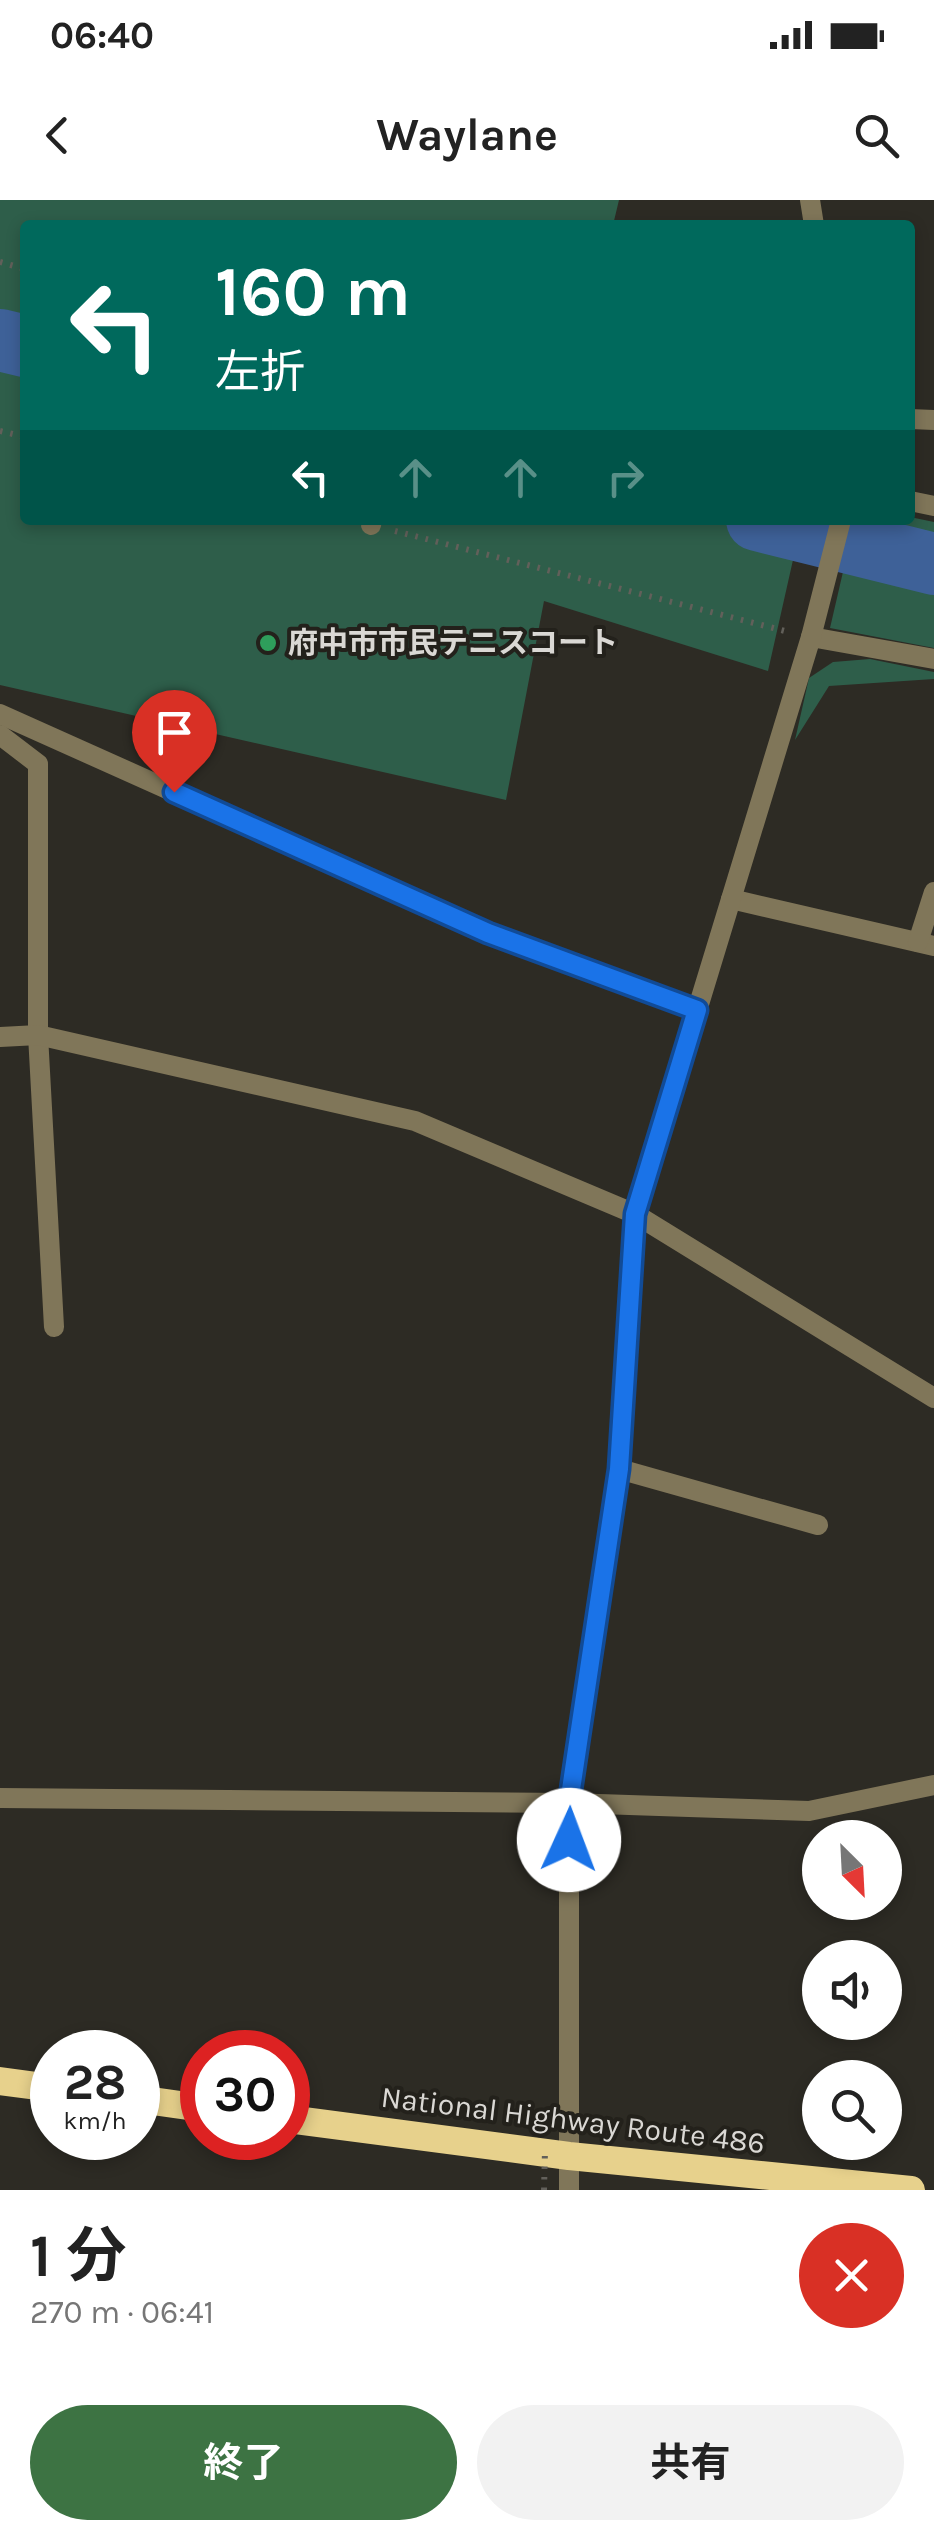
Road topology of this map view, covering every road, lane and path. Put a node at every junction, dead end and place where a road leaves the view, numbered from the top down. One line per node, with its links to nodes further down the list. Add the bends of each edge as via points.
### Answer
1 (380, 525): 3 (path)
2 (839, 525): 3 (street)
3 (811, 637): 4 (street); 8 (street)
4 (934, 659)
5 (0, 714): 10 (street, via 488,933)
6 (0, 735): 11 (street, via 38,764)
7 (934, 892): 9 (street)
8 (731, 900): 9 (street); 10 (street)
9 (926, 944)
10 (697, 1010): 13 (street)
11 (38, 1036): 12 (street); 13 (street, via 414,1121); 14 (street)
12 (0, 1037)
13 (635, 1214): 15 (street); 16 (street)
14 (54, 1326)
15 (934, 1398)
16 (619, 1469): 17 (street); 20 (street)
17 (818, 1525)
18 (934, 1786): 20 (street, via 809,1811)
19 (0, 1798): 20 (street)
20 (569, 1803): 24 (street)
21 (0, 2082): 22 (highway)
22 (30, 2085)
23 (310, 2122): 24 (highway, National Highway Route 486)
24 (557, 2153): 25 (path, bridge); 26 (street); 27 (highway, National Highway Route 486)
25 (544, 2190)
26 (569, 2190)
27 (911, 2190)

